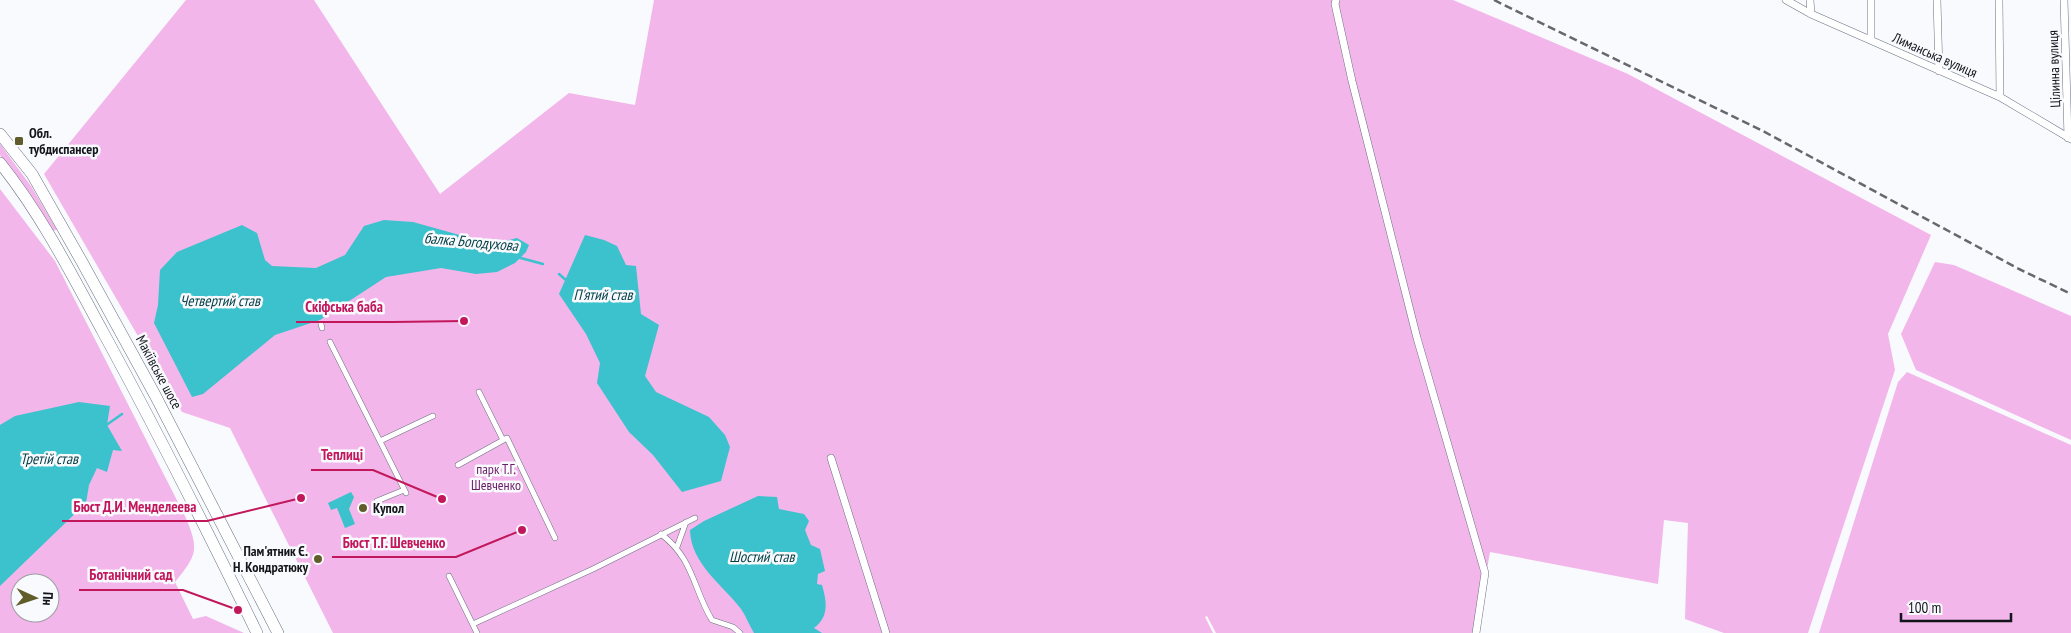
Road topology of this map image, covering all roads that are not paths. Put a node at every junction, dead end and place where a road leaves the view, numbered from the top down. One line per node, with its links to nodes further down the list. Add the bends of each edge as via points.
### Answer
1 (1336, 0): 35 (street, via 1334,4 1352,81 1417,338 1485,572)
2 (1786, 0): 8 (street, Лиманська вулиця)
3 (1810, 0): 8 (street)
4 (1871, 0): 9 (street)
5 (1937, 0): 10 (street)
6 (1999, 0): 11 (street)
7 (2064, 0): 13 (street, Цілинна вулиця)
8 (1811, 14): 9 (street, Лиманська вулиця)
9 (1871, 40): 10 (street, Лиманська вулиця)
10 (1939, 71): 11 (street, Лиманська вулиця)
11 (2000, 97): 13 (street, Лиманська вулиця)
12 (0, 134): 31 (main road, Макіївське шосе, via 32,174 82,262)
13 (2070, 138)
14 (0, 164): 30 (main road, via 17,184 68,269 141,403)
15 (329, 342): 19 (street)
16 (479, 392): 18 (street)
17 (433, 416): 19 (street)
18 (503, 440): 21 (street); 26 (street, via 507,438)
19 (380, 441): 22 (street, via 405,492)
20 (831, 458): 34 (street)
21 (458, 465)
22 (377, 501)
23 (695, 518): 24 (street)
24 (686, 522): 25 (street); 27 (street)
25 (661, 534): 27 (street); 29 (street)
26 (554, 538)
27 (677, 547): 33 (street, via 712,620)
28 (449, 576): 29 (street)
29 (473, 624): 32 (street)
30 (258, 633)
31 (278, 633)
32 (477, 633)
33 (740, 633)
34 (886, 633)
35 (1476, 633)

